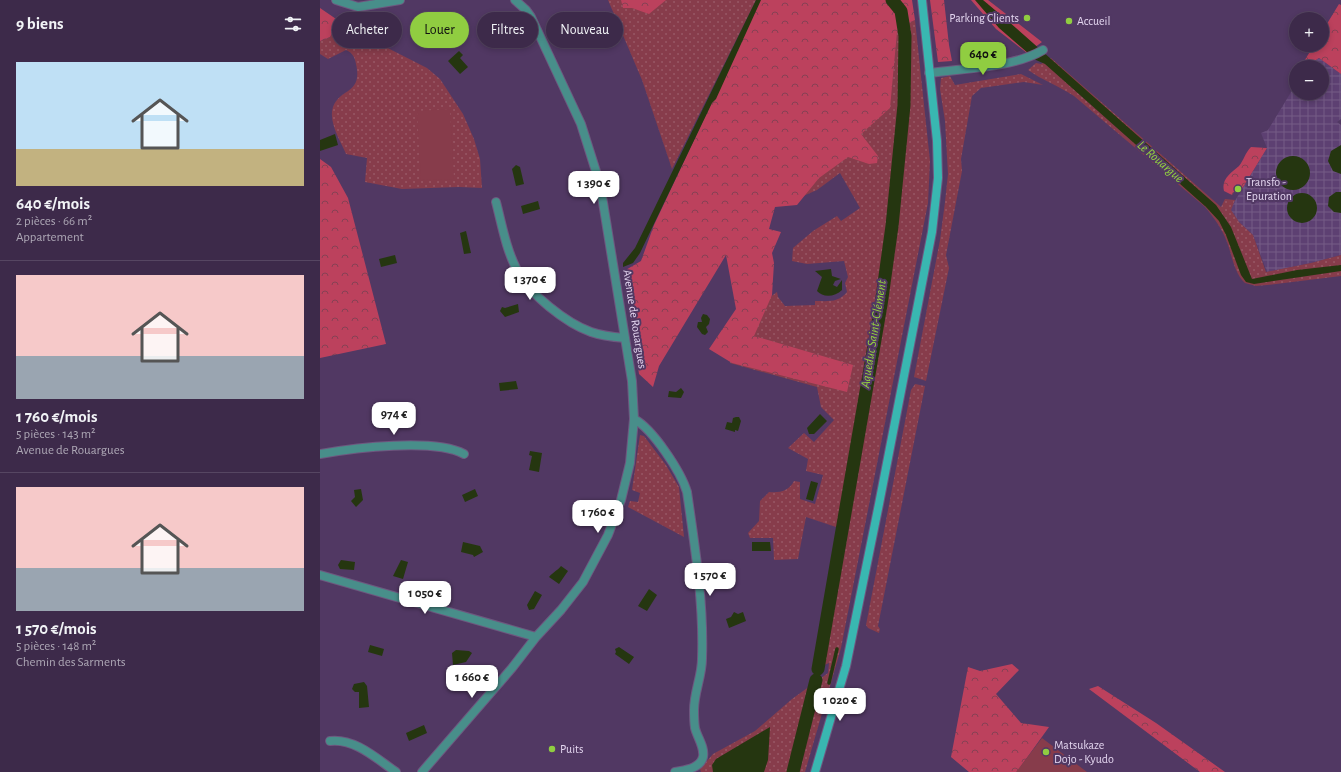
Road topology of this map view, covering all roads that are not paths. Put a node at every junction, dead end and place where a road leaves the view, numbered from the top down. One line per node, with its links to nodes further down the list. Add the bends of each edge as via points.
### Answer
1 (336, 0): 2 (street, via 358,7)
2 (400, 0)
3 (515, 0): 8 (street, Avenue de Rouargues, via 530,17 581,124 600,184)
4 (922, 0): 6 (street)
5 (1043, 50): 6 (street, via 1031,57 1015,61)
6 (929, 73): 18 (street, via 938,159 932,232 846,666)
7 (496, 202): 8 (street, via 510,255 517,271 531,289 550,308 579,327 608,337)
8 (625, 338): 9 (street, Avenue de Rouargues, via 632,381)
9 (634, 419): 13 (street, Avenue de Rouargues, via 626,482 608,535 582,582); 17 (street, via 648,429 684,481 688,492 698,571 702,661 694,711 703,756 691,769)
10 (320, 454): 11 (street, via 406,446 456,449)
11 (464, 454)
12 (320, 575): 13 (street)
13 (536, 637): 16 (street, Avenue de Rouargues)
14 (330, 741): 15 (street, via 346,742 363,749)
15 (396, 772)
16 (422, 772)
17 (675, 772)
18 (814, 772)

